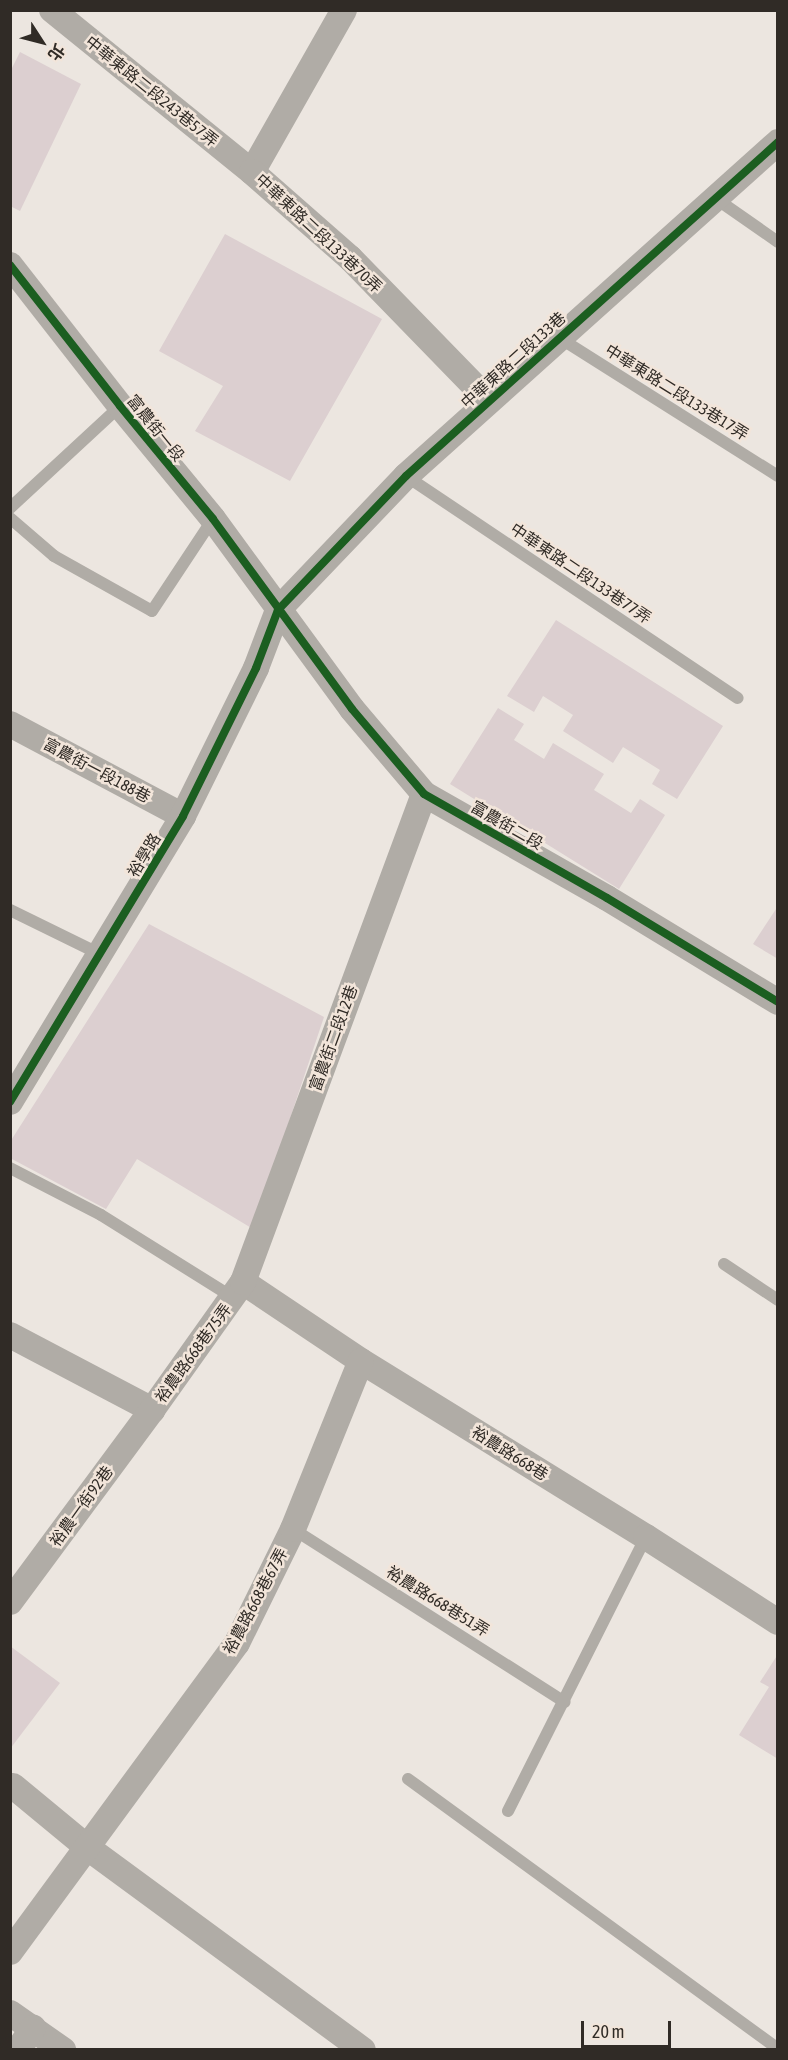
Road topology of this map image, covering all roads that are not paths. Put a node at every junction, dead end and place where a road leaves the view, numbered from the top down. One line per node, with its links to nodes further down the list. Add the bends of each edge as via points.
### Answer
1 (52, 10): 4 (street, 中華東路二段243巷57弄)
2 (344, 10): 4 (street, 中華東路二段133巷70弄)
3 (777, 142): 5 (street, 中華東路二段133巷)
4 (252, 172): 9 (street, 中華東路二段133巷70弄, via 351,258)
5 (715, 198): 6 (lane); 8 (street, 中華東路二段133巷)
6 (777, 242)
7 (10, 265): 10 (street, 富農街一段)
8 (558, 337): 9 (street, 中華東路二段133巷); 12 (lane, 中華東路二段133巷17弄)
9 (489, 401): 11 (street, 中華東路二段133巷)
10 (120, 406): 13 (lane); 15 (street, 富農街一段)
11 (406, 476): 16 (street, 中華東路二段133巷); 17 (lane, 中華東路二段133巷77弄)
12 (777, 476)
13 (10, 508)
14 (10, 518): 15 (lane, via 54,556 152,611)
15 (213, 519): 16 (street, 富農街一段)
16 (278, 610): 19 (street, 富農街二段, via 352,709); 20 (street, 裕學路, via 256,668)
17 (738, 698)
18 (10, 724): 20 (street, 富農街一段188巷)
19 (424, 794): 23 (street, 富農街二段, via 608,898); 27 (street, 富農街二段12巷)
20 (183, 816): 22 (street, 裕學路)
21 (10, 910): 22 (lane)
22 (100, 954): 24 (street, 裕學路)
23 (777, 1002)
24 (10, 1102)
25 (10, 1168): 27 (lane)
26 (724, 1264): 28 (lane)
27 (237, 1290): 30 (street, 裕農路668巷); 31 (street, 裕農路668巷75弄)
28 (777, 1300)
29 (10, 1335): 31 (street, 裕農路668巷75弄)
30 (361, 1361): 32 (street, 裕農路668巷67弄); 33 (street, 裕農路668巷)
31 (152, 1410): 34 (street, 裕農一街92巷)
32 (293, 1529): 36 (lane, 裕農路668巷51弄); 40 (street, 裕農路668巷67弄, via 237,1643)
33 (646, 1537): 35 (street, 裕農路668巷); 36 (lane)
34 (10, 1602)
35 (777, 1622)
36 (565, 1701): 39 (lane)
37 (408, 1779): 47 (lane)
38 (13, 1786): 40 (street)
39 (508, 1811)
40 (88, 1848): 41 (street, 裕農路668巷67弄); 46 (street)
41 (10, 1952)
42 (10, 2013): 43 (street)
43 (33, 2028): 44 (street); 45 (street)
44 (18, 2049)
45 (63, 2049)
46 (363, 2049)
47 (777, 2049)

